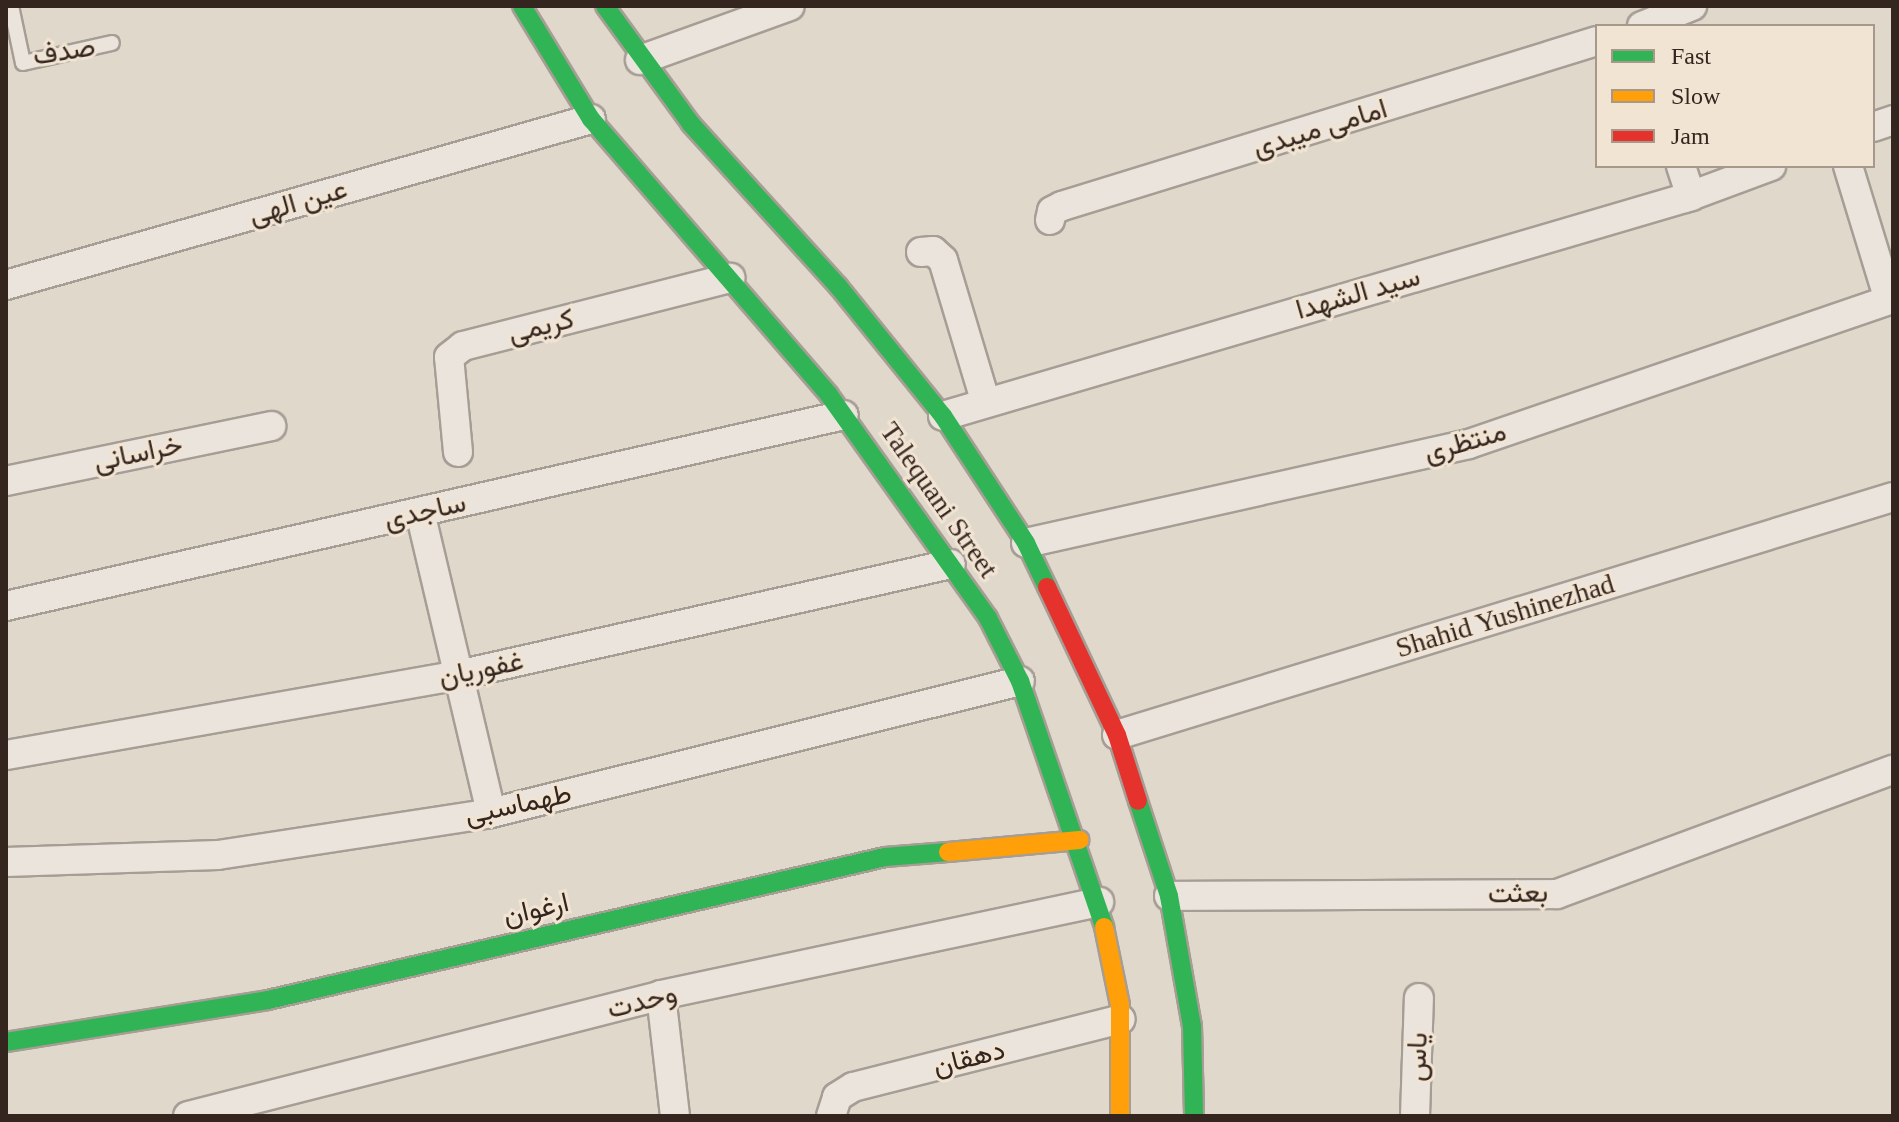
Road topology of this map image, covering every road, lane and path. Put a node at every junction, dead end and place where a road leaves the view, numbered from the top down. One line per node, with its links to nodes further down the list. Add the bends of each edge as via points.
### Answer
1 (11, 6): 8 (lane, صدف, via 23,63)
2 (522, 6): 10 (main road, Talequani Street)
3 (605, 6): 9 (main road, Talequani Street)
4 (790, 6): 9 (street)
5 (1692, 6): 6 (street)
6 (1647, 24)
7 (1595, 42): 15 (street, امامی میبدی, via 1062,206 1052,211)
8 (112, 43)
9 (640, 60): 22 (main road, Talequani Street, via 838,286)
10 (591, 119): 17 (main road, Talequani Street); 18 (street, عین الهی)
11 (1682, 168): 14 (street)
12 (1766, 168): 14 (street, سید الشهدا)
13 (1849, 168): 19 (street)
14 (1691, 196): 20 (street, سید الشهدا)
15 (1050, 220)
16 (927, 251): 20 (street, via 943,260)
17 (730, 278): 21 (main road, Talequani Street); 24 (street, کریمی, via 463,346 449,357)
18 (6, 285)
19 (1891, 299): 28 (street, منتظری, via 1469,444)
20 (986, 403): 22 (street, سید الشهدا)
21 (844, 415): 27 (street, ساجدی); 29 (main road, Talequani Street)
22 (943, 416): 28 (main road, Talequani Street)
23 (271, 426): 25 (street, خراسانی)
24 (458, 452)
25 (6, 481)
26 (1893, 497): 33 (street, Shahid Yushinezhad)
27 (420, 512): 30 (street, ساجدی); 31 (street)
28 (1026, 543): 33 (main road, Talequani Street)
29 (951, 564): 31 (street, غفوریان); 32 (main road, Talequani Street, via 988,618)
30 (6, 606)
31 (458, 675): 34 (street, غفوریان); 36 (street)
32 (1020, 681): 36 (street, طهماسبی); 37 (main road, Talequani Street)
33 (1117, 735): 39 (main road, Talequani Street)
34 (6, 755)
35 (1893, 770): 39 (street, بعثت, via 1557,894)
36 (491, 813): 38 (street, طهماسبی, via 218,855)
37 (1079, 840): 40 (main road, Talequani Street); 44 (main road, ارغوان, via 885,857 268,1000)
38 (6, 862)
39 (1169, 896): 50 (main road, Talequani Street, via 1192,1026)
40 (1099, 902): 41 (street, وحدت); 43 (main road, Talequani Street)
41 (661, 995): 45 (street, وحدت); 48 (street)
42 (1419, 998): 51 (street, یاس)
43 (1121, 1019): 46 (street, دهقان, via 853,1087 837,1097); 49 (main road, Talequani Street)
44 (6, 1042)
45 (274, 1106): 47 (street, وحدت)
46 (831, 1115)
47 (188, 1116)
48 (675, 1116)
49 (1120, 1116)
50 (1194, 1116)
51 (1415, 1116)

